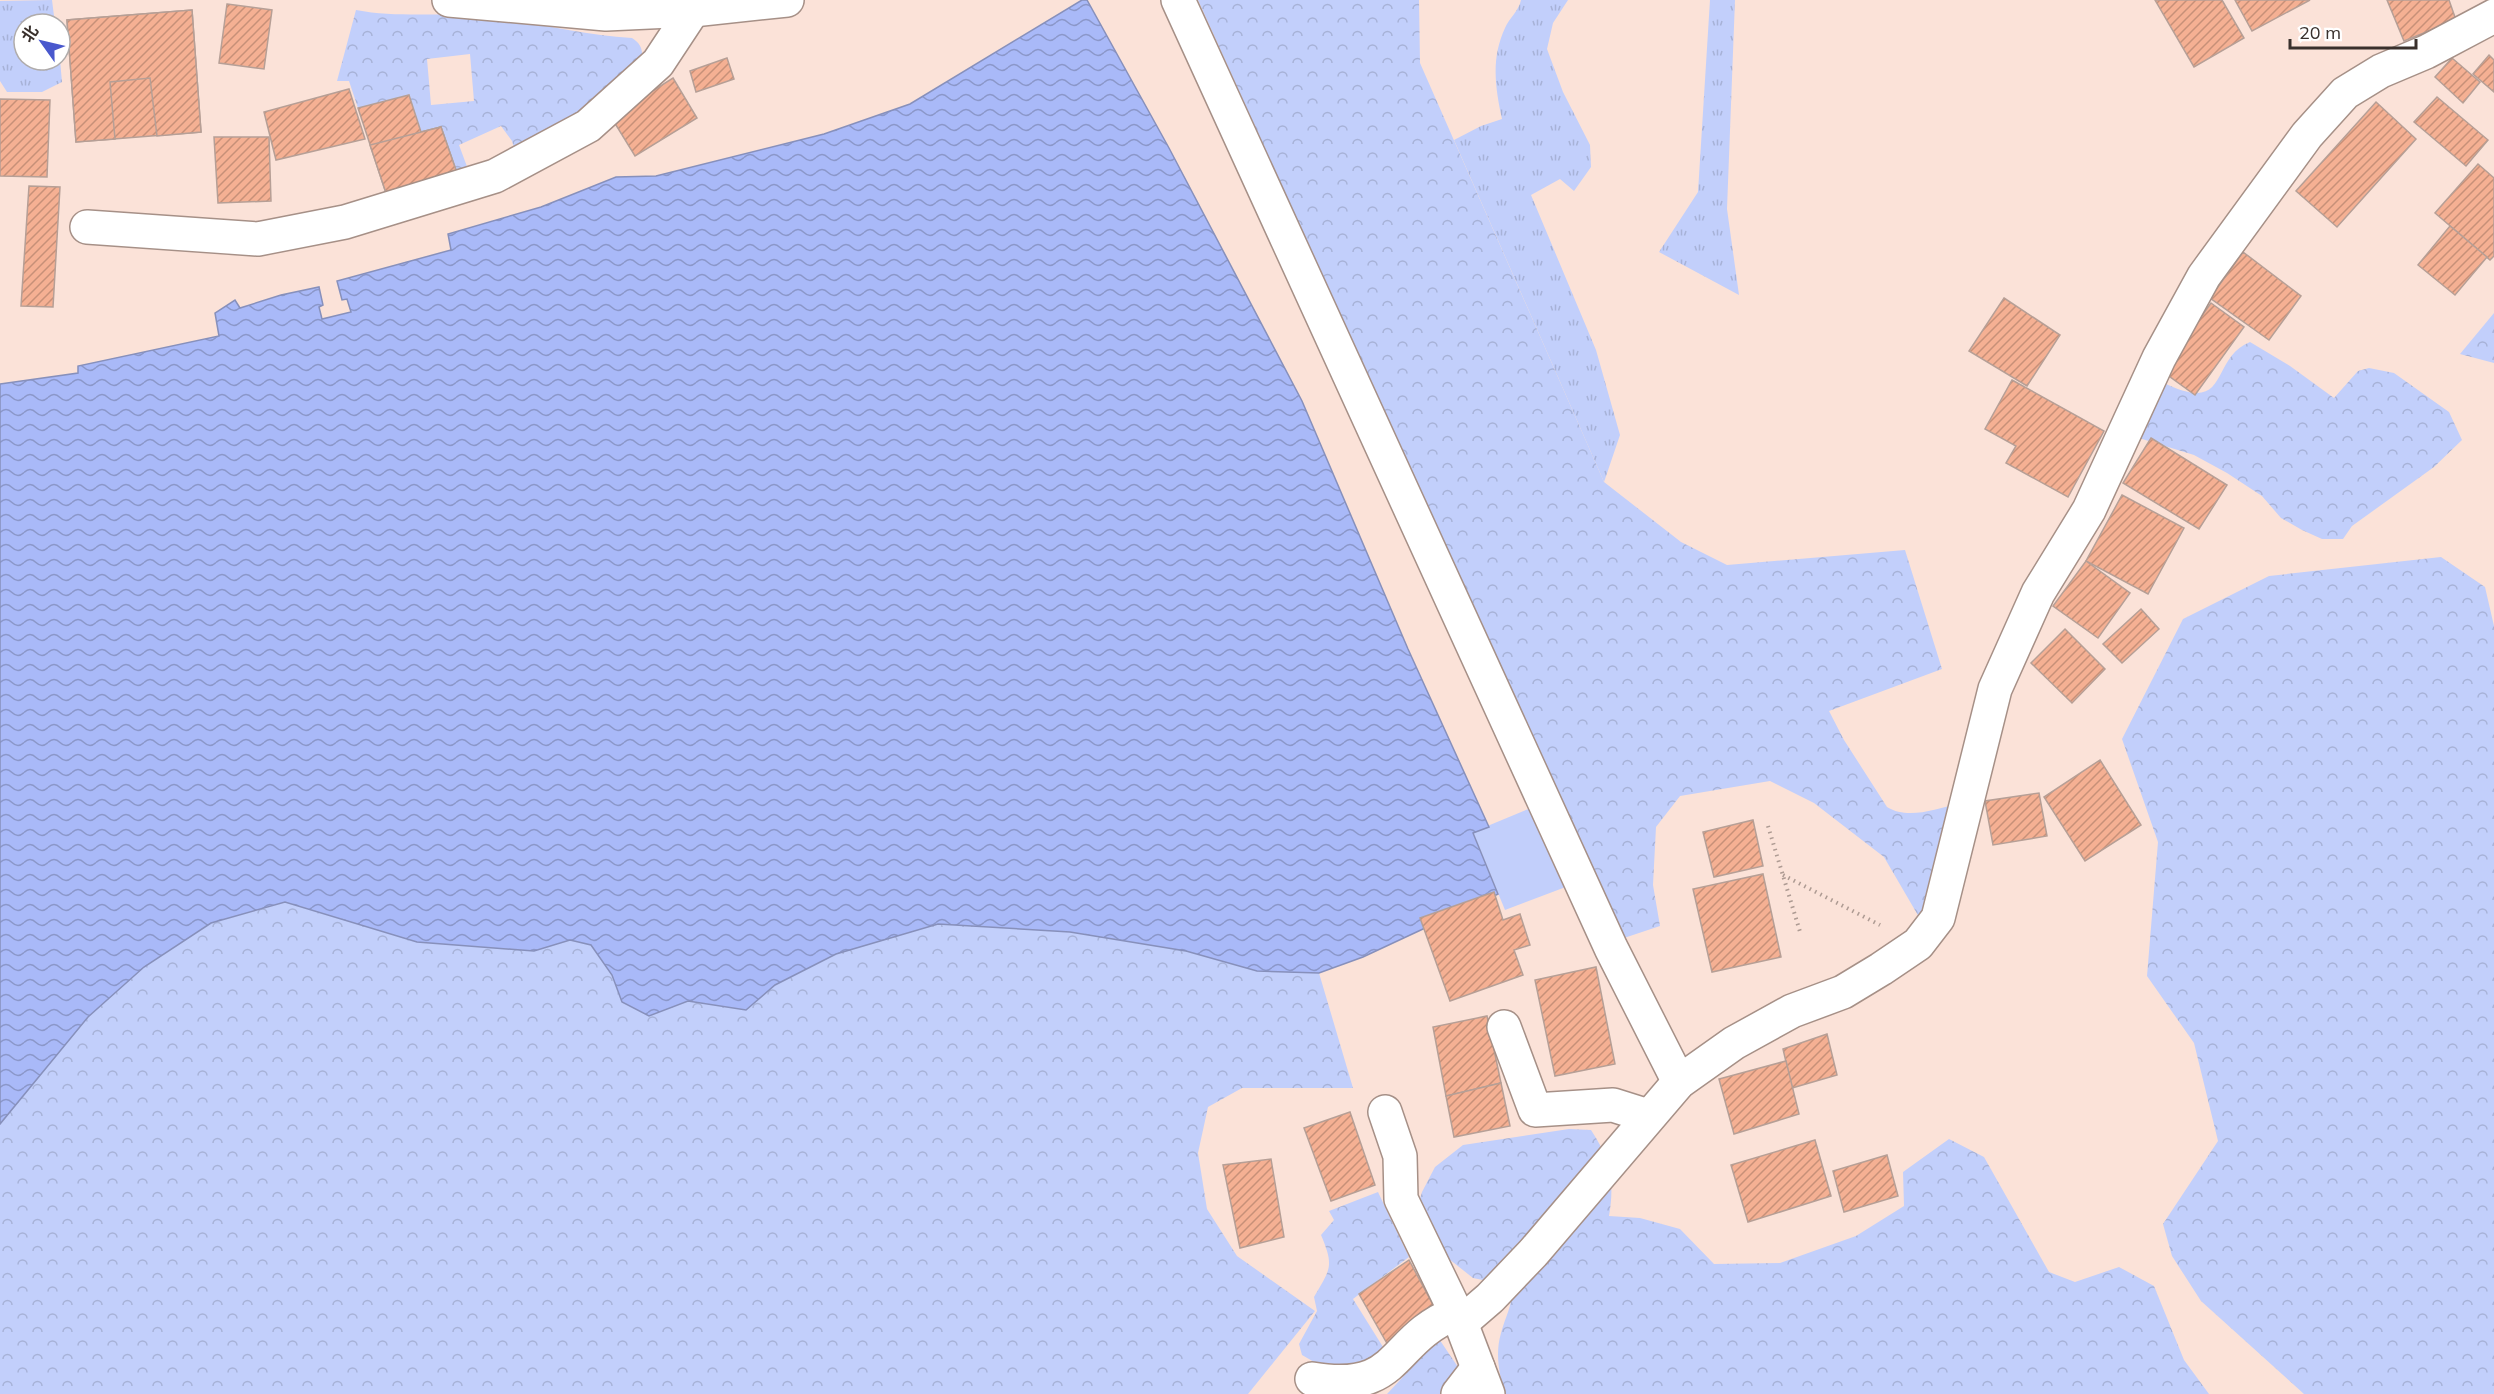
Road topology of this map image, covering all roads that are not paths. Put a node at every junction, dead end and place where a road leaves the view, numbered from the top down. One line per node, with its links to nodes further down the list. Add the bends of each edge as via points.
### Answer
1 (450, 0): 4 (street, via 606,14)
2 (787, 0): 4 (street)
3 (1178, 0): 8 (street, via 1611,948)
4 (692, 5): 6 (street, via 658,63 588,126 495,176 345,222 258,239)
5 (2494, 16): 9 (street, via 2381,71 2345,93 2307,135 2204,276 2159,358 2089,510 2038,593 1995,689 1938,918 1918,944 1843,992 1791,1011 1734,1043)
6 (87, 227)
7 (1504, 1027): 10 (street, via 1535,1110)
8 (1659, 1042): 9 (street); 10 (street, via 1658,1062 1644,1088)
9 (1679, 1082): 12 (street)
10 (1614, 1105): 12 (street)
11 (1385, 1112): 13 (street, via 1400,1156 1401,1199)
12 (1648, 1116): 13 (street, via 1490,1298)
13 (1458, 1318): 14 (street, via 1441,1319 1423,1333 1397,1368 1375,1389 1353,1394); 15 (street)
14 (1312, 1379)
15 (1483, 1381): 16 (street)
16 (1458, 1394)

